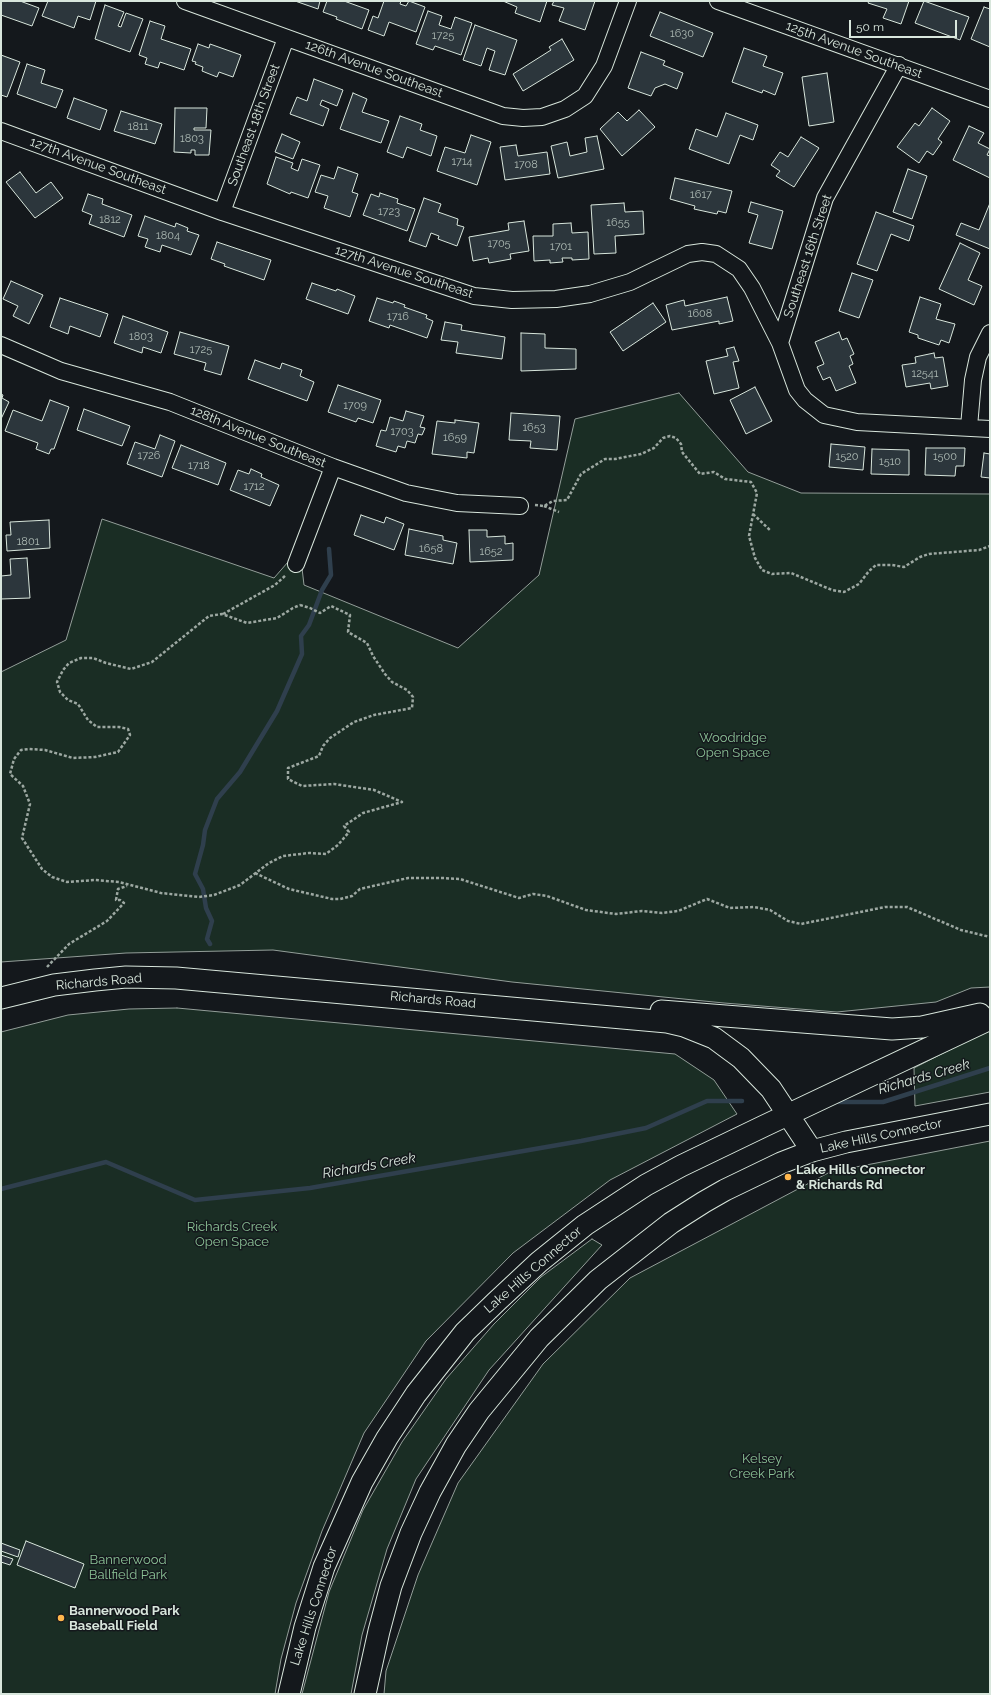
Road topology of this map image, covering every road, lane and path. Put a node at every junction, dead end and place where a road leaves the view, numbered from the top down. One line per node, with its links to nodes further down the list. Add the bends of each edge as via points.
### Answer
1 (185, 1): 4 (street, 126th Avenue Southeast)
2 (628, 1): 4 (street, 126th Avenue Southeast, via 604,66 594,84 585,96 565,109 542,117 503,116)
3 (718, 1): 5 (street, 125th Avenue Southeast)
4 (286, 38): 8 (street, Southeast 18th Street)
5 (899, 65): 6 (street, 125th Avenue Southeast); 10 (street, Southeast 16th Street, via 825,198)
6 (990, 98)
7 (1, 131): 8 (street, 127th Avenue Southeast)
8 (222, 212): 10 (street, 127th Avenue Southeast, via 446,288 474,296 512,300 556,299 590,294 630,282 688,254 716,254 739,269 752,288)
9 (990, 333): 12 (street, via 978,357 973,380)
10 (780, 343): 12 (street, 127th Avenue Southeast, via 798,390 805,400 824,415 856,422)
11 (1, 345): 14 (street, 128th Avenue Southeast, via 61,371 170,402)
12 (969, 427): 13 (street, 127th Avenue Southeast)
13 (990, 429)
14 (333, 467): 15 (street, 128th Avenue Southeast, via 428,499); 21 (street)
15 (520, 506): 16 (path)
16 (544, 506): 17 (path); 18 (path, via 553,501 567,500 581,474 604,459 641,454 670,436 681,444 682,452 700,474 714,472 725,479 751,482 757,493)
17 (559, 512)
18 (753, 514): 19 (path); 20 (path, via 749,536 755,558 762,570 772,574 791,572 832,590 844,592 859,584 876,565 904,567 929,554 979,550)
19 (771, 532)
20 (988, 546)
21 (296, 564): 22 (path, via 290,573 275,585)
22 (222, 614): 23 (path, via 247,623 277,618 300,606 320,614 331,606 350,615 348,632 367,643 385,674 413,697 412,708 354,722 330,738 322,746 319,756 288,768 288,779 302,786 334,784 374,790 402,802 363,813 344,826 349,832 326,854 283,856); 24 (path, via 208,616 152,662 131,669 93,658 81,658 69,663 63,670 57,682 60,692 68,700 78,704 88,720 96,727 119,727 128,730 130,735 118,752 73,758 45,750 29,749 21,750 14,760 10,774 23,786 30,804 22,838 42,869 52,878 67,882 94,880 118,882)
23 (255, 873): 24 (path, via 240,885 214,895 199,897); 25 (path, via 288,889 312,896 340,899 352,896 360,890 408,878 442,878 460,879 519,898 533,894 547,896 586,910 616,914 642,911 662,914 707,899 730,908 754,907 770,910 788,921 801,924 886,907 907,907 961,930)
24 (127, 886): 26 (path, via 118,889 116,900 124,904 107,921 69,944)
25 (990, 937)
26 (47, 967)
27 (1, 998): 28 (main road, Richards Road, via 54,985 103,979 176,978)
28 (563, 1011): 29 (main road, via 668,1011 892,1029 934,1025); 31 (main road, Richards Road, via 667,1022 714,1038 757,1073)
29 (990, 1011)
30 (990, 1019): 31 (main road, Lake Hills Connector)
31 (788, 1114): 33 (main road, Richards Road); 34 (main road, Lake Hills Connector, via 681,1166 619,1201 539,1262 465,1332 416,1394 362,1482 324,1567 305,1627)
32 (990, 1114): 33 (main road, Lake Hills Connector, via 882,1134)
33 (812, 1151): 35 (main road, Lake Hills Connector, via 725,1190 671,1223 598,1280 539,1338 479,1410 426,1499 411,1533 379,1631)
34 (289, 1694)
35 (365, 1694)

